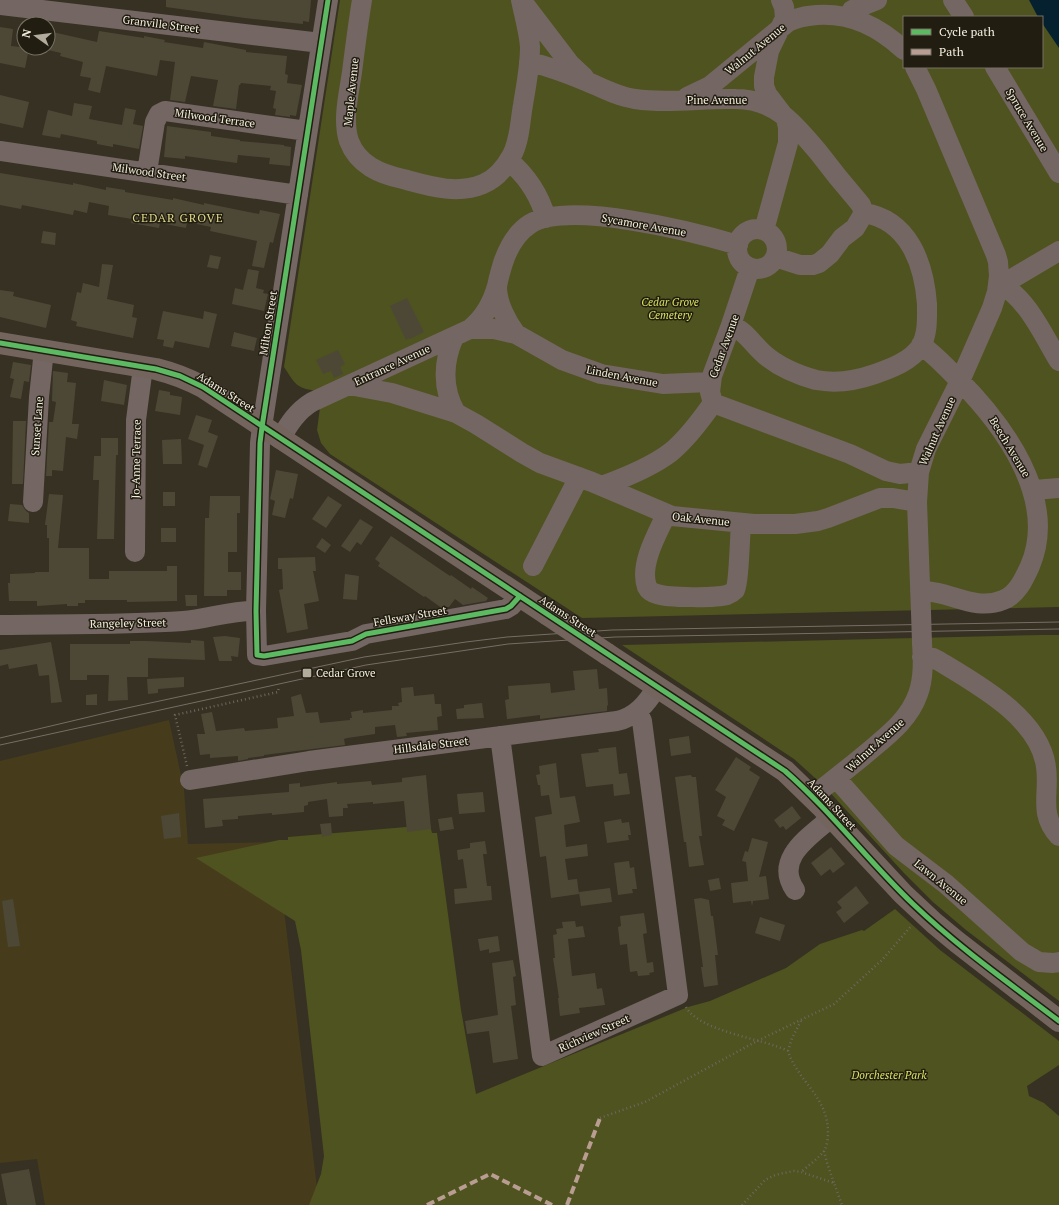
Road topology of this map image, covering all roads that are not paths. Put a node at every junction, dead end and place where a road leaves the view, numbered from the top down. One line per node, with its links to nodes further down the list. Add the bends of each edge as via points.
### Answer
1 (328, 0): 11 (street, Milton Street)
2 (362, 0): 21 (street, Maple Avenue, via 347,109 349,140 360,159 386,175 453,189 484,184 498,174)
3 (521, 0): 13 (street, Maple Avenue, via 529,38); 16 (street, Pine Avenue, via 570,64)
4 (782, 0): 10 (street, via 784,18)
5 (877, 0): 9 (street, via 852,10)
6 (953, 0): 8 (street)
7 (0, 5): 11 (street, Granville Street)
8 (963, 16)
9 (849, 17): 10 (street, Walnut Avenue, via 830,14 805,16 793,19); 12 (street, Walnut Avenue, via 880,31)
10 (781, 28): 17 (street, Walnut Avenue, via 710,86 689,97); 18 (street, via 766,59 764,86)
11 (321, 43): 19 (street, Milton Street)
12 (903, 49)
13 (529, 62): 16 (street, Pine Avenue); 21 (street, Maple Avenue, via 518,137)
14 (915, 68): 32 (street, Walnut Avenue, via 996,255 999,269)
15 (996, 68): 23 (street, Spruce Avenue)
16 (594, 84): 17 (street, Pine Avenue, via 627,98)
17 (673, 100): 18 (street, Pine Avenue, via 744,99 760,102)
18 (782, 113): 25 (street, Pine Avenue, via 797,127 857,200); 27 (street, via 788,127 788,143)
19 (307, 131): 22 (street, Milwood Terrace, via 165,111 159,114 156,122); 24 (street, Milton Street)
20 (0, 151): 22 (street, Milwood Street)
21 (509, 161): 26 (street, via 531,184)
22 (147, 172): 24 (street, Milwood Street)
23 (1059, 173)
24 (298, 195): 47 (street, Milton Street)
25 (864, 213): 30 (street, via 855,228 819,263 800,265); 38 (street, via 883,219 897,228 909,241 918,261 924,281 927,314 926,332)
26 (546, 218): 28 (street, Sycamore Avenue, via 614,218); 33 (street, Sycamore Avenue, via 530,224 516,237 505,256)
27 (764, 230): 28 (street, via 746,232); 30 (street, via 775,241)
28 (738, 245): 31 (street, via 737,252 742,263)
29 (1059, 250): 32 (street, via 1008,281)
30 (775, 257): 31 (street, via 766,267)
31 (750, 268): 34 (street, Cedar Avenue)
32 (998, 284): 40 (street, via 1014,293 1023,303); 42 (street, Walnut Avenue, via 988,319)
33 (498, 286): 35 (street, Entrance Avenue, via 480,320); 36 (street, Sycamore Avenue, via 500,301)
34 (731, 325): 38 (street, via 743,331 764,354 779,365 805,377 829,382 852,381 884,371 904,361); 43 (street, Cedar Avenue)
35 (462, 333): 36 (street, Linden Avenue, via 494,329); 44 (street, Entrance Avenue); 46 (street, via 447,358 445,376 449,401)
36 (516, 334): 43 (street, Linden Avenue, via 562,360 601,374 663,384)
37 (0, 343): 39 (main road, Adams Street)
38 (921, 345): 42 (street, Beech Avenue)
39 (44, 350): 41 (main road, Adams Street); 55 (street, Sunset Lane, via 38,402)
40 (1059, 361)
41 (143, 367): 47 (main road, Adams Street, via 167,372 203,387); 59 (street, Jo-Anne Terrace, via 136,420)
42 (960, 381): 48 (street, Walnut Avenue, via 926,449); 53 (street, Beech Avenue, via 999,426 1024,467)
43 (710, 382): 45 (street, Cedar Avenue)
44 (349, 385): 46 (street, Oak Avenue, via 398,395); 47 (street, Entrance Avenue, via 305,406)
45 (713, 403): 49 (street, via 850,454); 51 (street, via 689,434 671,451 653,463)
46 (456, 413): 50 (street, Oak Avenue, via 531,458)
47 (271, 433): 62 (main road, Adams Street); 63 (street, Milton Street, via 260,443)
48 (919, 472): 49 (street); 56 (street, Walnut Avenue)
49 (893, 473): 54 (street)
50 (578, 477): 51 (street, Oak Avenue); 60 (street)
51 (602, 486): 57 (street, Oak Avenue)
52 (1059, 488): 53 (street)
53 (1034, 490): 61 (street, Beech Avenue, via 1038,517 1036,551 1022,582 1010,596 996,603 979,604 934,591)
54 (892, 498): 56 (street, Oak Avenue); 58 (street, Oak Avenue, via 874,500 818,521)
55 (33, 502)
56 (917, 502): 61 (street, Walnut Avenue)
57 (666, 515): 58 (street, Oak Avenue); 58 (street, via 648,556 646,568 649,591 657,595 723,596 731,593 737,581)
58 (741, 523)
59 (135, 552)
60 (533, 566)
61 (920, 591): 65 (street, Walnut Avenue, bridge)
62 (520, 596): 66 (street, Fellsway Street, via 506,609 366,634 352,641 264,656 257,655); 67 (main road, Adams Street, bridge)
63 (256, 611): 64 (street, Rangeley Street, via 240,611 174,622); 66 (street, Milton Street)
64 (0, 625)
65 (922, 650): 70 (street, Walnut Avenue, via 921,684 910,712 894,730); 74 (street, via 1007,706 1038,741 1045,758 1047,775 1046,812 1048,820)
66 (256, 651)
67 (657, 687): 68 (street, Hillsdale Street); 72 (main road, Adams Street, via 775,764)
68 (638, 712): 69 (street, Hillsdale Street, via 617,721); 69 (street, Richview Street, via 642,721 678,995 542,1056)
69 (500, 736): 71 (street, Hillsdale Street, via 309,761)
70 (836, 778): 72 (street, Walnut Avenue); 76 (street, Lawn Avenue, via 896,846 937,876 1022,952 1039,962)
71 (190, 780)
72 (812, 797): 73 (main road, Adams Street)
73 (832, 817): 75 (street, via 800,845 793,855 788,873); 77 (main road, Adams Street, via 923,913 956,942)
74 (1059, 836)
75 (795, 890)
76 (1059, 962)
77 (1059, 1021)

